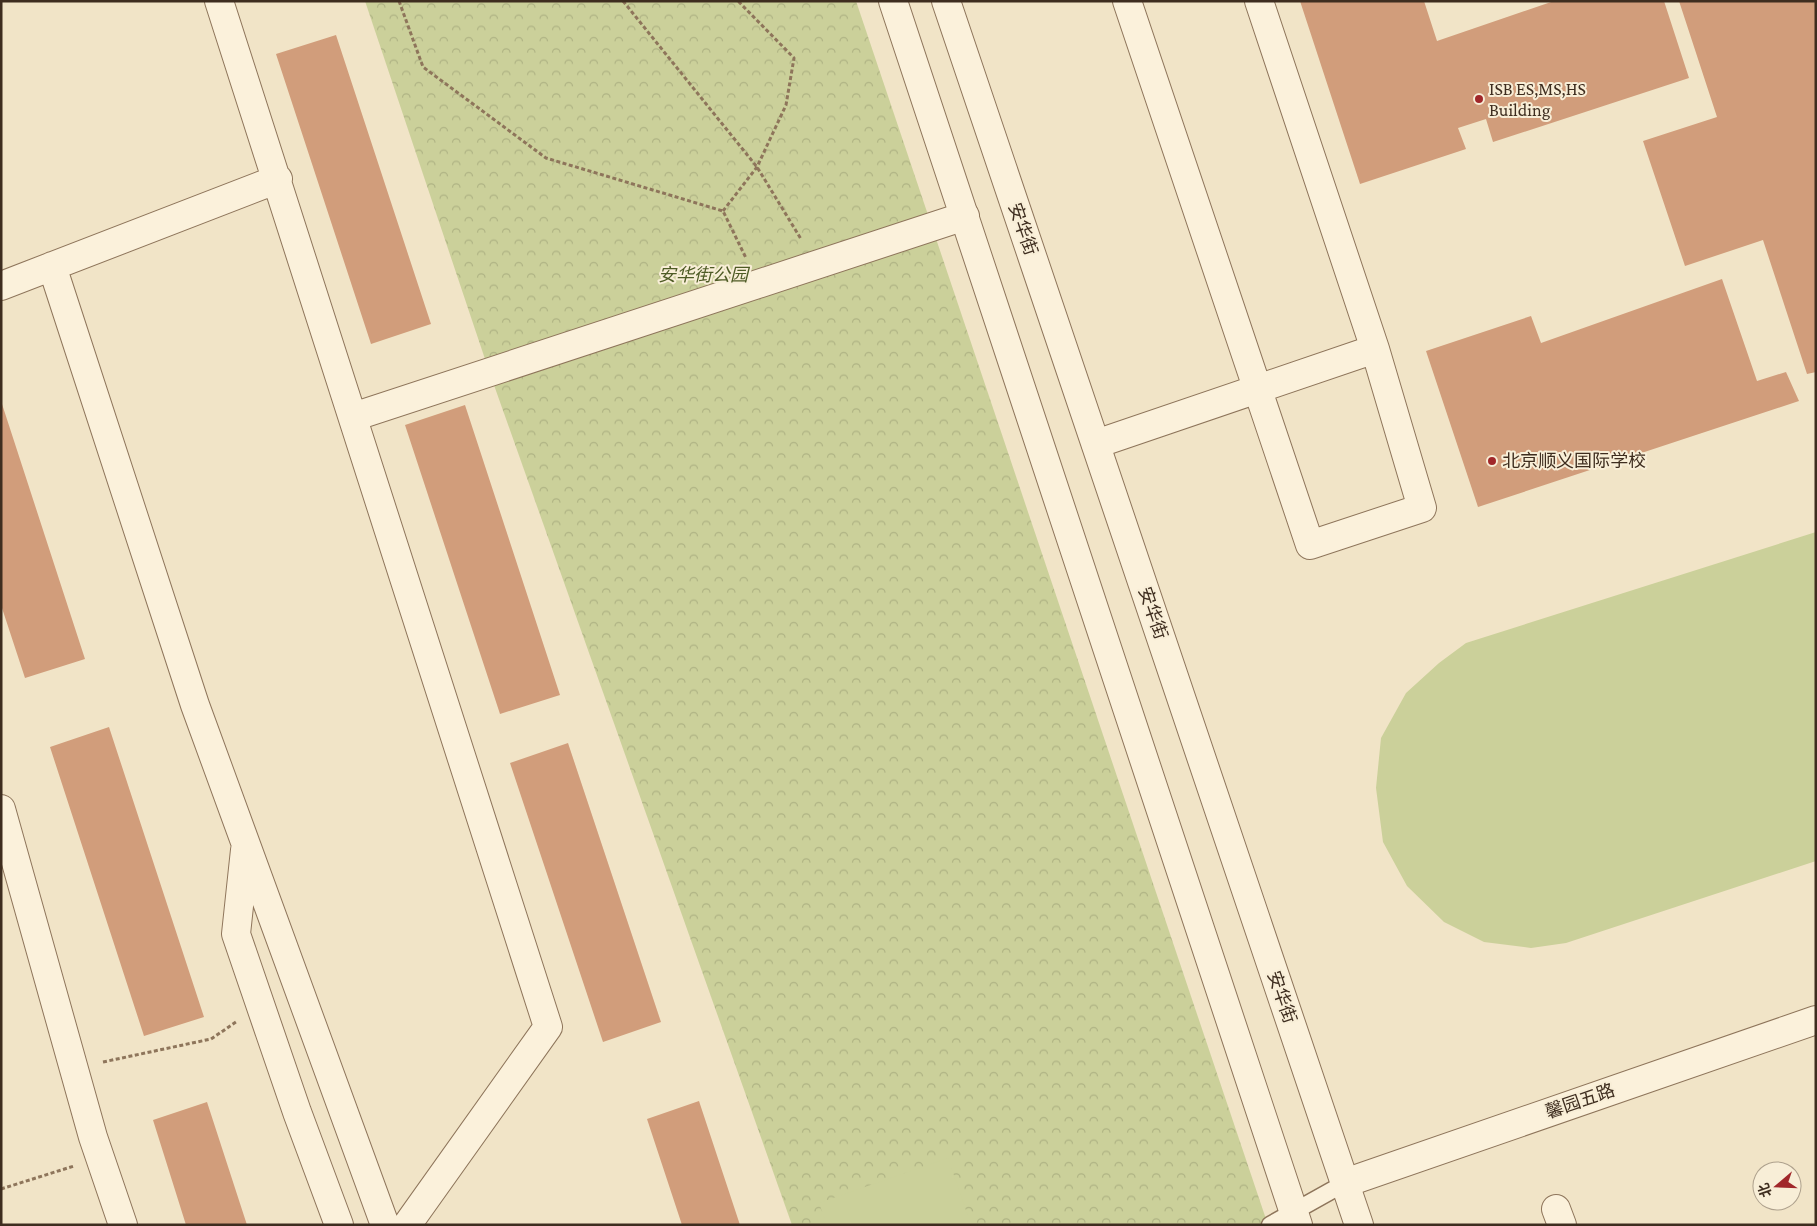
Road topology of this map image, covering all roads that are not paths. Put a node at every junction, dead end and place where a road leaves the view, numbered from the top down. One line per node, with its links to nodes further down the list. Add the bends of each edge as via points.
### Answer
1 (220, 1): 6 (street)
2 (893, 1): 7 (street)
3 (946, 1): 13 (street, 安华街)
4 (1127, 1): 11 (street)
5 (1259, 1): 10 (street)
6 (278, 179): 8 (street); 12 (street)
7 (965, 216): 12 (street); 18 (street)
8 (52, 266): 9 (street); 21 (street, via 195,705)
9 (1, 286)
10 (1375, 349): 11 (street); 11 (street, via 1422,508 1310,545)
11 (1256, 388): 13 (street)
12 (353, 417): 22 (street, via 548,1027)
13 (1096, 444): 17 (street, 安华街)
14 (1, 809): 19 (street, via 100,1157)
15 (246, 844): 20 (street, via 236,934)
16 (1816, 1020): 17 (street, 馨园五路)
17 (1345, 1183): 18 (lane); 24 (street, 安华街)
18 (1296, 1218): 23 (lane)
19 (123, 1225)
20 (339, 1225)
21 (385, 1225)
22 (407, 1225)
23 (1270, 1225)
24 (1359, 1225)

